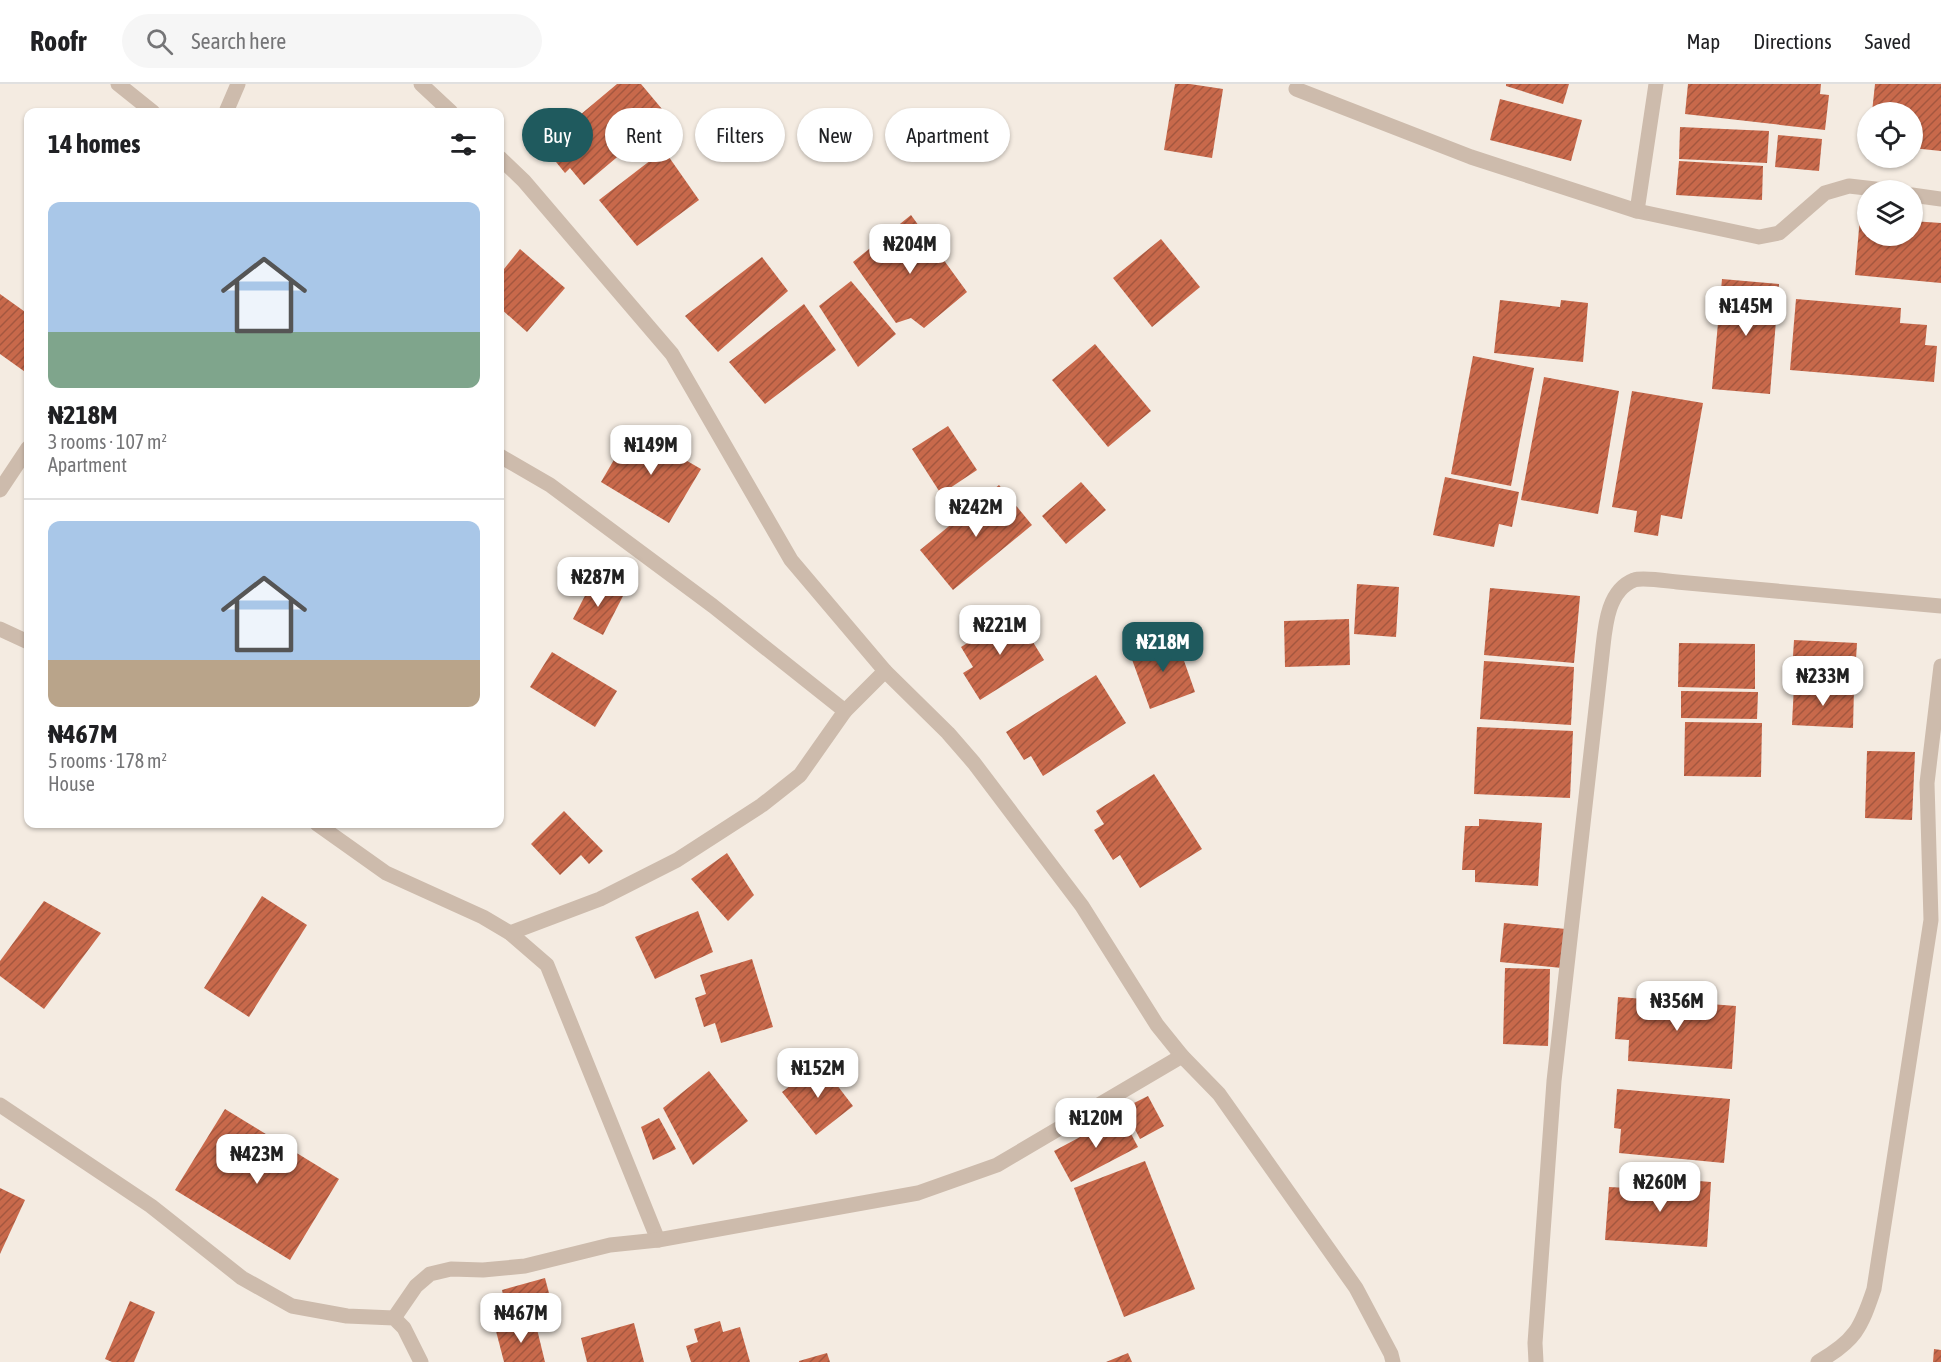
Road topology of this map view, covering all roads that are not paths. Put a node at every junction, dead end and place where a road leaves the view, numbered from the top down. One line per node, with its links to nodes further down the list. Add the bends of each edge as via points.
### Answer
1 (118, 84): 6 (street)
2 (238, 84): 7 (street)
3 (420, 84): 8 (street)
4 (1656, 84): 13 (street)
5 (1296, 88): 13 (street, via 1471,157)
6 (148, 108)
7 (228, 108)
8 (447, 108)
9 (504, 162): 21 (street, via 672,354 791,560)
10 (1857, 187): 13 (street, via 1825,192 1779,232 1759,237)
11 (1923, 197): 12 (street)
12 (1941, 199)
13 (1637, 212)
14 (24, 454): 16 (street)
15 (504, 458): 22 (street, via 550,485)
16 (0, 490)
17 (1941, 606): 32 (street, via 1635,580 1619,591 1607,615 1554,1081)
18 (0, 629): 19 (street)
19 (24, 640)
20 (1941, 666): 24 (street, via 1927,783)
21 (885, 671): 22 (street); 26 (street, via 948,733 980,772 1082,906 1157,1025)
22 (845, 711): 25 (street, via 800,775 762,805 677,860 600,898)
23 (323, 828): 25 (street, via 386,873)
24 (1936, 921): 33 (street, via 1874,1289 1863,1323 1840,1350)
25 (510, 933): 28 (street, via 547,965)
26 (1182, 1056): 28 (street, via 997,1165 918,1193); 31 (street, via 1220,1094 1356,1288)
27 (0, 1105): 29 (street, via 151,1206 242,1278 292,1306 347,1316)
28 (658, 1240): 29 (street, via 610,1245 525,1266 451,1269 430,1275 416,1286)
29 (394, 1318): 30 (street, via 404,1328)
30 (421, 1362)
31 (1393, 1362)
32 (1536, 1362)
33 (1818, 1362)

